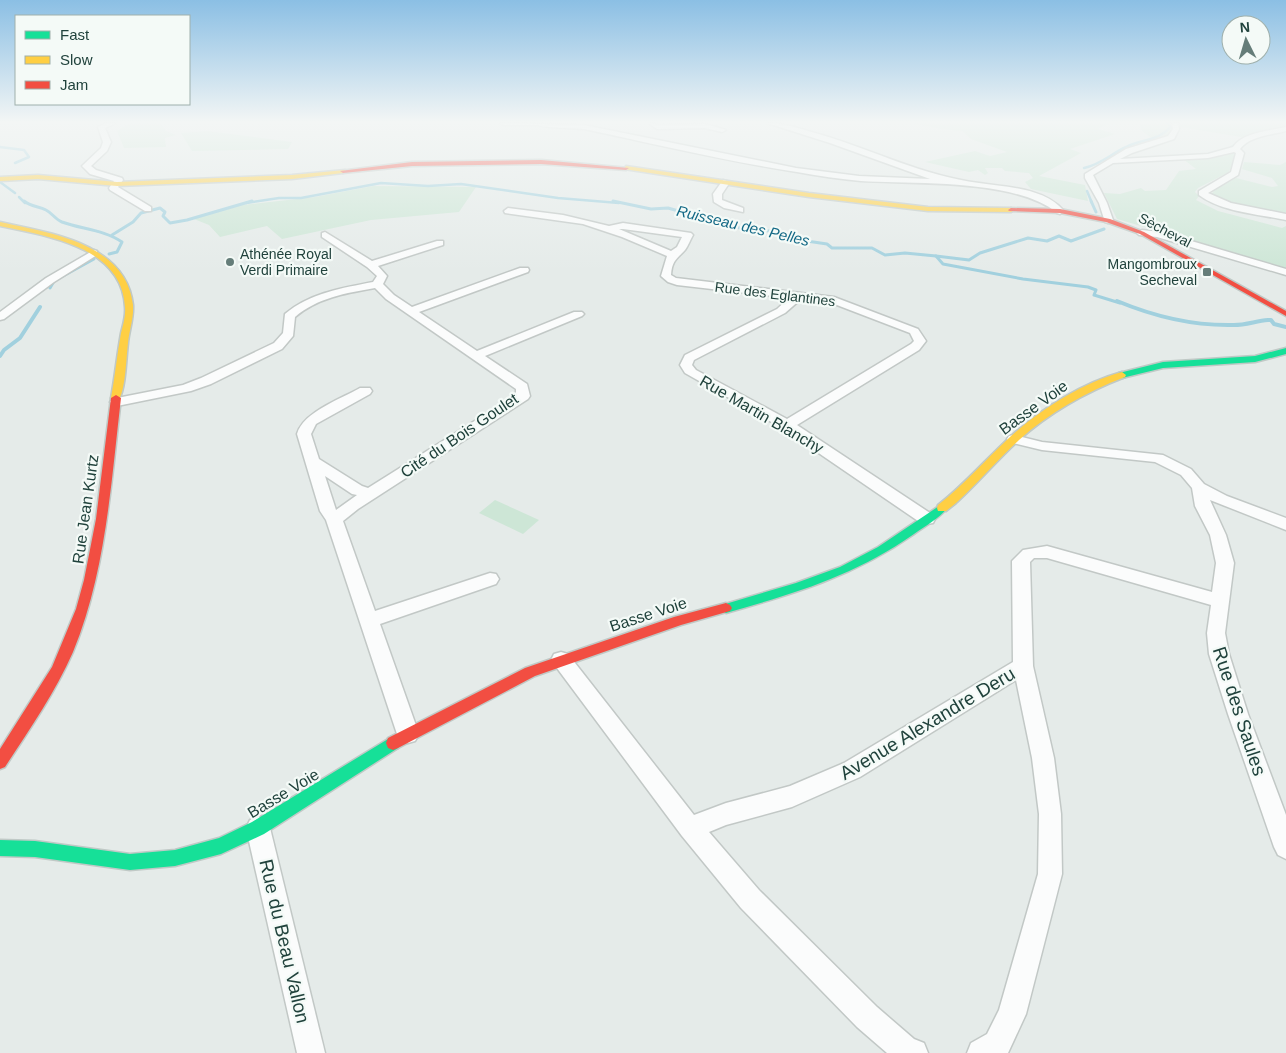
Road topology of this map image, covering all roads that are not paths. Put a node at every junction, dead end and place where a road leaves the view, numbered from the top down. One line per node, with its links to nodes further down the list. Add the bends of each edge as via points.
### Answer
1 (93, 172): 11 (street, via 119,180)
2 (337, 172): 11 (main road, Sècheval)
3 (658, 172): 9 (main road, Sècheval)
4 (813, 172): 10 (street, via 859,178)
5 (914, 172): 10 (street)
6 (1092, 172): 17 (street, via 1089,178)
7 (1235, 172): 16 (street, via 1202,193 1219,202)
8 (0, 178): 11 (main road, Sècheval, via 38,177)
9 (726, 182): 13 (street, via 716,196 717,201); 15 (main road, Sècheval, via 840,200 928,209)
10 (954, 182): 15 (street, via 1025,194)
11 (117, 184): 12 (street, via 113,188)
12 (148, 209)
13 (740, 210)
14 (508, 211): 19 (street)
15 (1060, 211): 17 (main road, Sècheval)
16 (1286, 217)
17 (1108, 220): 20 (main road, Sècheval)
18 (0, 224): 23 (main road, Rue Jean Kurtz, via 78,245)
19 (604, 227): 24 (street); 24 (street, via 623,226 688,235 681,249)
20 (1142, 233): 27 (street, via 1158,234); 34 (main road, Sècheval)
21 (325, 235): 25 (street)
22 (440, 243): 25 (street)
23 (94, 253): 29 (street); 39 (main road, Rue Jean Kurtz, via 113,266 127,288 129,306)
24 (672, 255): 31 (street, Rue des Eglantines, via 666,276 672,280)
25 (371, 265): 30 (street, via 382,276)
26 (524, 270): 32 (street)
27 (1286, 272)
28 (35, 279): 29 (street)
29 (50, 280): 35 (street)
30 (377, 284): 32 (street, Cité du Bois Goulet); 39 (street, via 318,299 296,309 289,316 287,339 206,381)
31 (798, 296): 40 (street, Rue Martin Blanchy, via 782,311 689,358 686,365 691,373); 40 (street, Rue des Eglantines, via 830,299 855,307 914,331 920,341)
32 (410, 311): 37 (street, Cité du Bois Goulet)
33 (578, 314): 37 (street)
34 (1286, 314)
35 (0, 317)
36 (1286, 351): 41 (main road, Basse Voie, via 1254,359 1163,365 1124,374 1092,386)
37 (477, 355): 44 (street, Cité du Bois Goulet, via 522,387 523,396)
38 (366, 391): 42 (street, via 310,421 304,434)
39 (117, 402): 54 (main road, Rue Jean Kurtz, via 92,575 80,617 64,656)
40 (787, 425): 46 (street, Rue Martin Blanchy)
41 (1014, 438): 43 (street, via 1042,446 1158,458 1186,472); 46 (main road, Basse Voie, via 962,493)
42 (313, 462): 44 (street, via 357,490); 45 (street, via 328,511)
43 (1199, 487): 47 (street, via 1221,500); 49 (street, Rue des Saules, via 1225,563)
44 (370, 493): 45 (street, Cité du Bois Goulet)
45 (334, 519): 50 (street)
46 (927, 519): 51 (main road, Basse Voie, via 844,570)
47 (1286, 524)
48 (490, 580): 50 (street)
49 (1220, 601): 52 (street, Avenue Alexandre Deru, via 1047,552 1032,552 1021,561); 57 (street, Rue des Saules, via 1216,633 1220,654)
50 (368, 621): 53 (street)
51 (561, 660): 53 (main road, Basse Voie, via 530,672); 56 (street)
52 (1023, 666): 56 (street, Avenue Alexandre Deru, via 852,770 792,796 726,814); 61 (street, Avenue Alexandre Deru, via 1043,758 1050,814 1050,874 1012,1014 997,1044)
53 (408, 734): 55 (main road, Basse Voie)
54 (0, 762)
55 (258, 828): 58 (main road, Basse Voie, via 221,846 175,858 130,862 35,849); 59 (street, Rue du Beau Vallon)
56 (690, 828): 60 (street, via 750,899 867,1017 904,1049)
57 (1286, 847)
58 (0, 848)
59 (312, 1053)
60 (914, 1053)
61 (982, 1053)

